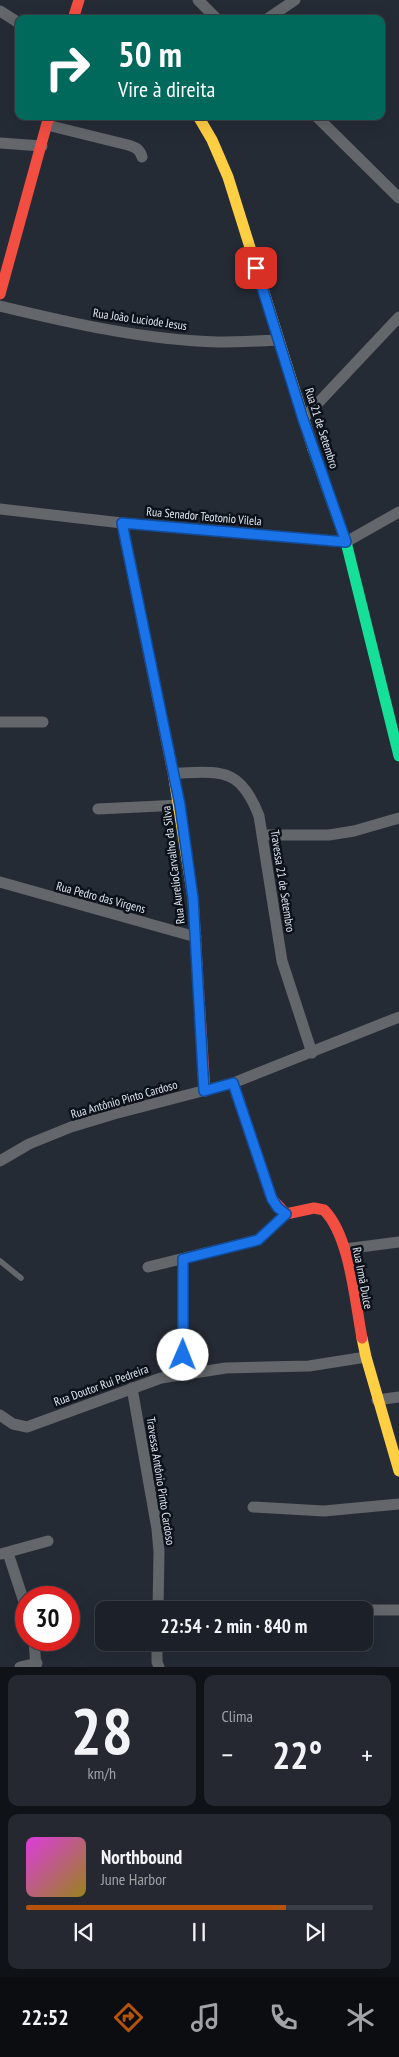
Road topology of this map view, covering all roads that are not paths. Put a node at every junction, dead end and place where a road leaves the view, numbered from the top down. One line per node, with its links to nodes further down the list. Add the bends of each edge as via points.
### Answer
1 (79, 0): 5 (street)
2 (198, 0): 6 (street)
3 (294, 0): 7 (street)
4 (0, 11): 8 (street)
5 (74, 15)
6 (213, 15)
7 (273, 15)
8 (15, 20)
9 (48, 120): 13 (street); 14 (street, via 128,144 136,148)
10 (200, 120): 20 (street, Rua 21 de Setembro, via 228,177)
11 (320, 120): 15 (street)
12 (0, 143): 13 (street)
13 (42, 146): 16 (street)
14 (142, 157)
15 (399, 198)
16 (5, 257): 17 (street)
17 (0, 294)
18 (0, 306): 20 (street, Rua João Luciode Jesus, via 74,324 131,333 218,342)
19 (399, 317): 21 (street)
20 (279, 340): 21 (street, Rua 21 de Setembro)
21 (303, 419): 25 (street, Rua 21 de Setembro)
22 (0, 509): 24 (street, Rua Senador Teotonio Vilela)
23 (399, 512): 25 (street)
24 (122, 523): 25 (street, Rua Senador Teotonio Vilela); 29 (street, Rua AurelioCarvalho da Silva)
25 (346, 542): 28 (street, Rua 21 de Setembro)
26 (0, 722): 27 (street)
27 (43, 722)
28 (399, 756)
29 (174, 773): 30 (street, Rua AurelioCarvalho da Silva); 33 (street, Travessa 21 de Setembro, via 222,773 238,781 254,802)
30 (180, 805): 31 (street); 35 (street, Rua AurelioCarvalho da Silva)
31 (98, 809)
32 (399, 818): 33 (street, via 335,834)
33 (262, 835): 37 (street, Travessa 21 de Setembro, via 282,961)
34 (0, 882): 35 (street, Rua Pedro das Virgens)
35 (196, 938): 39 (street, Rua AurelioCarvalho da Silva)
36 (399, 1017): 37 (street, Rua Antônio Pinto Cardoso)
37 (312, 1053): 38 (street, Rua Antônio Pinto Cardoso)
38 (233, 1083): 39 (street, Rua Antônio Pinto Cardoso); 41 (street, via 272,1199)
39 (204, 1091): 40 (street, Rua Antônio Pinto Cardoso, via 71,1127 29,1144)
40 (0, 1162)
41 (286, 1214): 43 (street, Rua Irmã Dulce, via 314,1208 324,1210 330,1215); 44 (street, via 258,1240)
42 (399, 1242): 43 (street)
43 (345, 1249): 48 (street, Rua Irmã Dulce)
44 (183, 1259): 46 (street); 49 (street)
45 (0, 1260): 47 (lane)
46 (148, 1267)
47 (21, 1278)
48 (366, 1357): 49 (street, Rua Doutor Rui Pedreira, via 309,1366 226,1368); 52 (street, Rua Irmã Dulce)
49 (183, 1375): 50 (street, Rua Doutor Rui Pedreira, via 160,1378)
50 (132, 1388): 53 (street, Rua Doutor Rui Pedreira, via 27,1427 13,1424); 60 (street, Travessa Antônio Pinto Cardoso, via 160,1552)
51 (399, 1397): 52 (street)
52 (377, 1400): 54 (street, Rua Irmã Dulce)
53 (0, 1415)
54 (399, 1471)
55 (399, 1504): 56 (street, via 324,1511)
56 (253, 1507)
57 (48, 1542): 58 (street)
58 (4, 1553): 59 (street)
59 (17, 1586)
60 (158, 1601)
61 (373, 1610): 62 (street)
62 (399, 1610)
63 (35, 1651): 65 (street)
64 (158, 1651): 67 (street)
65 (36, 1665): 66 (street)
66 (20, 1667)
67 (159, 1667)

